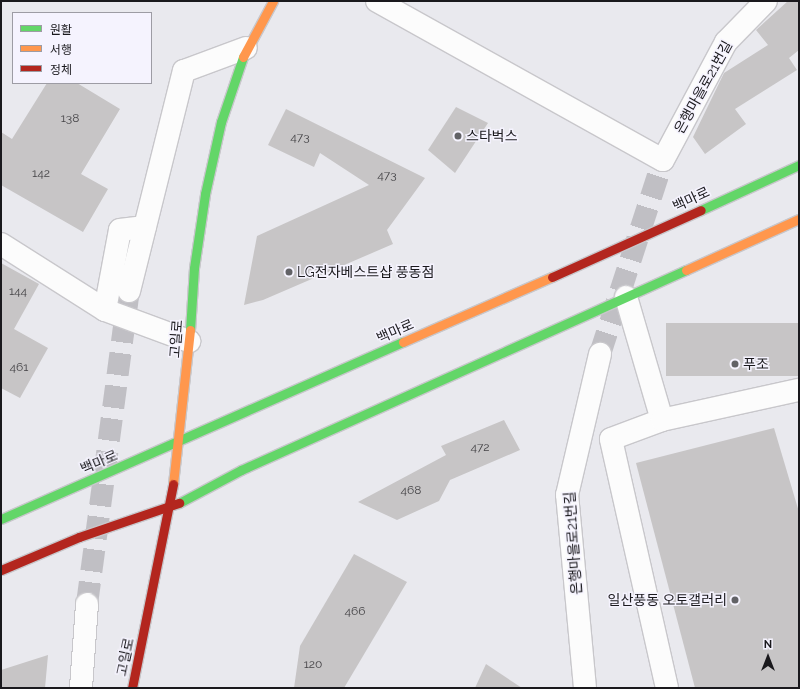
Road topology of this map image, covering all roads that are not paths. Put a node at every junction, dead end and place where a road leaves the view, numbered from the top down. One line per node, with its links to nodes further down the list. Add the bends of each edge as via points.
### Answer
1 (273, 1): 4 (main road, 고일로)
2 (377, 1): 3 (street, 은행마을로21번길, via 663,160 726,42)
3 (766, 1)
4 (246, 48): 7 (street, via 184,71); 12 (main road, 고일로, via 221,122 205,194 194,268)
5 (799, 164): 16 (main road, 백마로, via 610,252)
6 (799, 218): 10 (main road)
7 (145, 227): 9 (street); 11 (street, via 120,230)
8 (1, 244): 11 (street)
9 (129, 291)
10 (626, 297): 15 (street); 17 (main road, via 241,470)
11 (105, 310): 12 (street)
12 (190, 341): 16 (main road, 고일로)
13 (600, 354): 23 (street, 은행마을로21번길, via 567,495)
14 (799, 390): 15 (street)
15 (662, 420): 24 (street, via 611,439)
16 (179, 442): 17 (main road, 고일로); 18 (main road, 백마로)
17 (170, 508): 19 (main road, via 79,537); 22 (main road, 고일로)
18 (1, 519)
19 (1, 570)
20 (87, 604): 21 (street)
21 (81, 688)
22 (132, 688)
23 (585, 688)
24 (667, 688)

